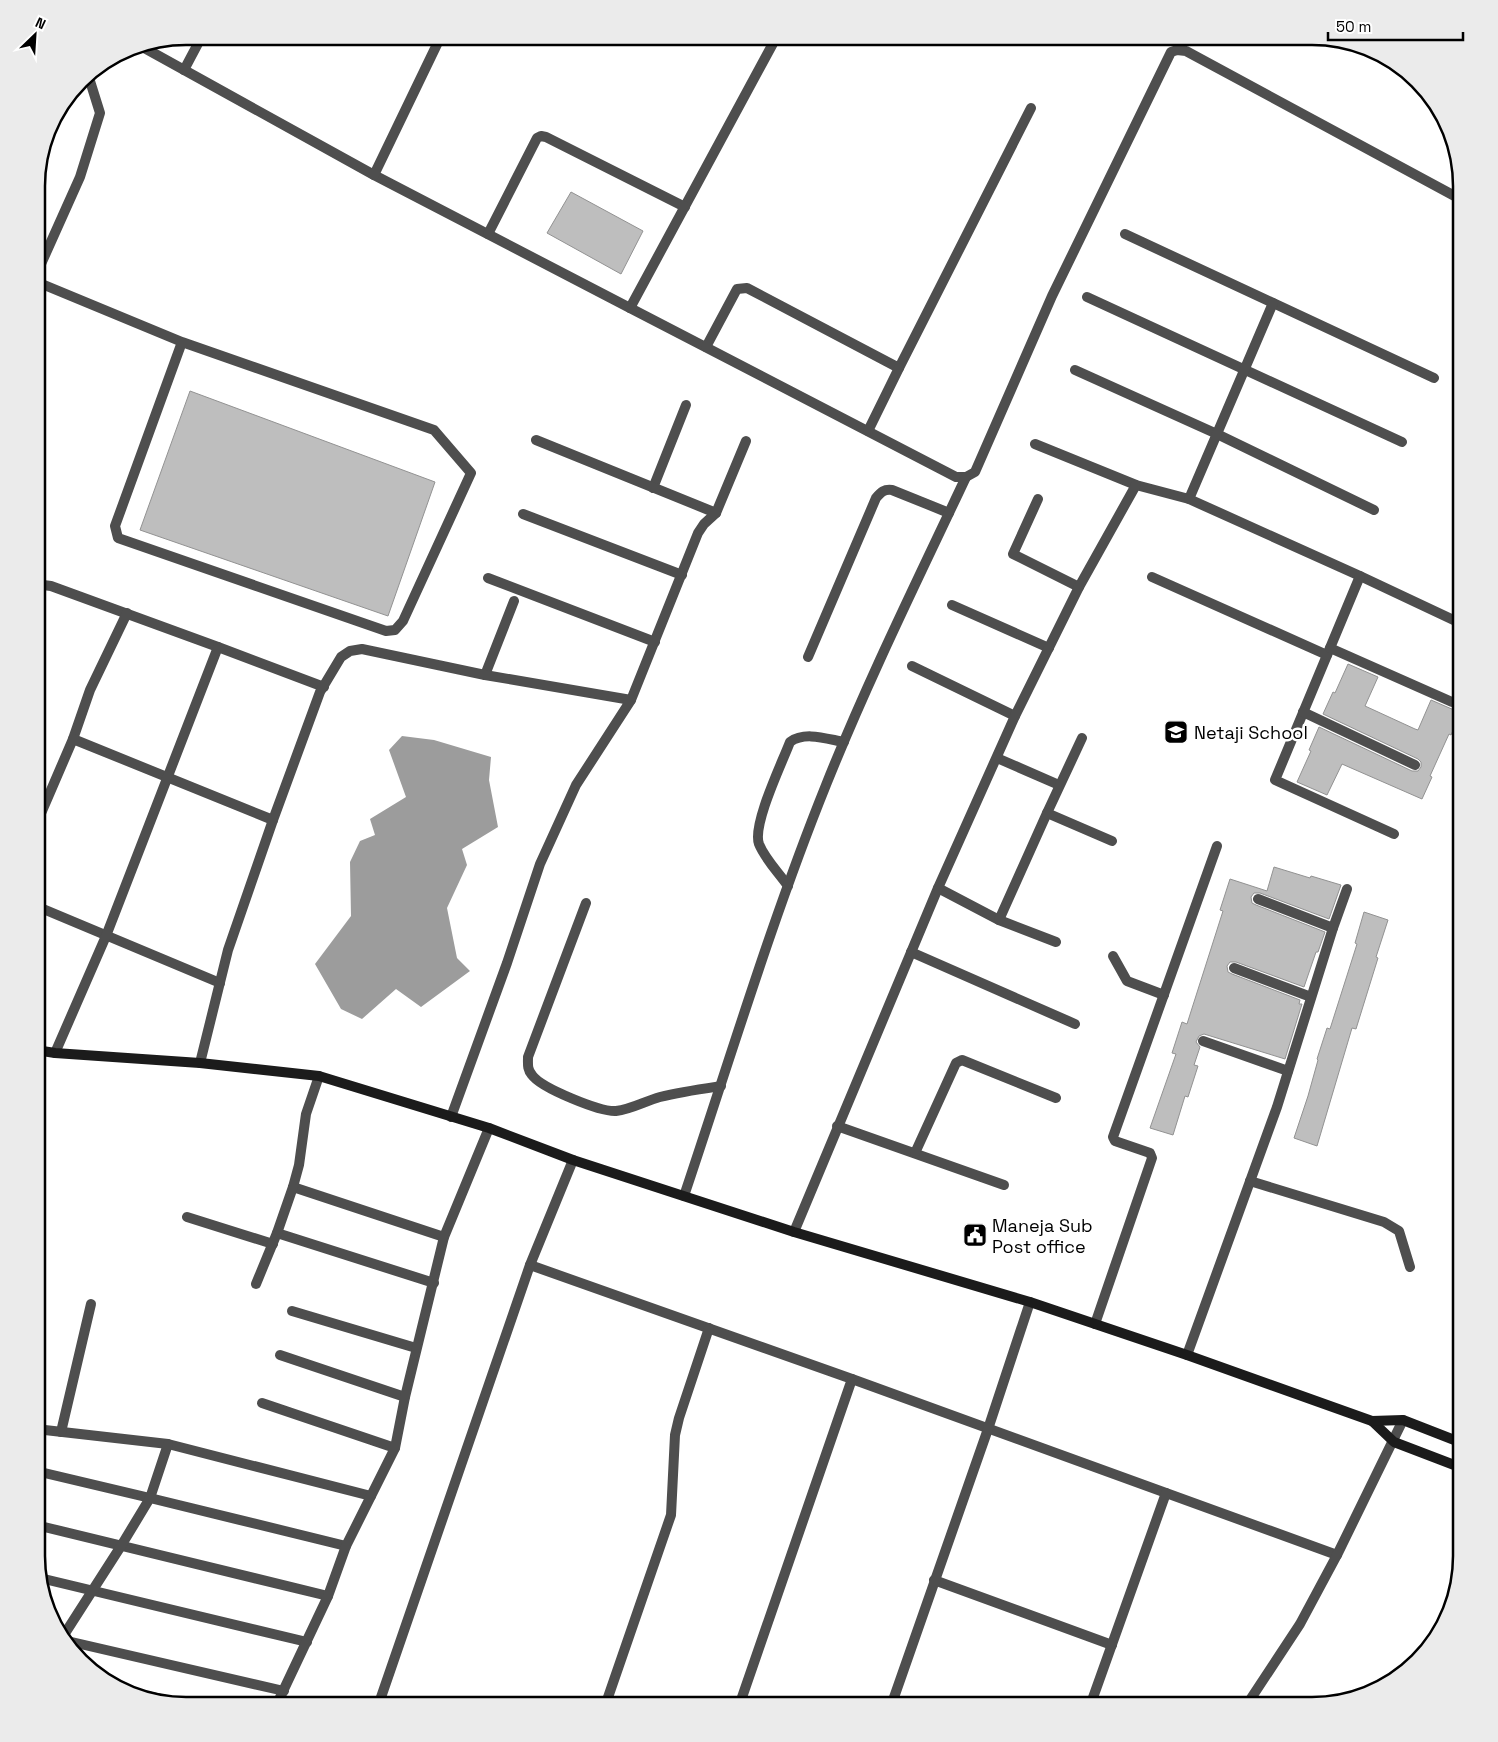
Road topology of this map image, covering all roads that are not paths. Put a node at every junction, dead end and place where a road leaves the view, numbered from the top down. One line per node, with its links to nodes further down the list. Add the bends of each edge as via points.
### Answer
1 (197, 45): 5 (street)
2 (437, 45): 8 (street)
3 (772, 45): 10 (street)
4 (147, 51): 5 (street)
5 (184, 70): 8 (street)
6 (90, 83): 13 (street, via 100,113 80,176)
7 (1031, 108): 20 (street)
8 (374, 174): 11 (street)
9 (1453, 195): 31 (street, via 1186,51 1171,52 1052,296 974,472)
10 (684, 207): 11 (street, via 541,136 537,138); 17 (street)
11 (488, 234): 17 (street)
12 (1125, 234): 16 (street)
13 (45, 255)
14 (45, 285): 18 (street)
15 (1087, 297): 21 (street)
16 (1273, 303): 21 (street); 23 (street)
17 (630, 308): 19 (street)
18 (182, 342): 18 (street, via 434,430 471,473 403,621 394,630 386,631 118,538 115,526)
19 (706, 347): 20 (street, via 737,288 742,287); 25 (street)
20 (899, 368): 25 (street)
21 (1245, 369): 26 (street); 29 (street)
22 (1075, 370): 26 (street)
23 (1434, 378)
24 (686, 406): 33 (street)
25 (868, 431): 31 (street, via 956,477)
26 (1217, 434): 35 (street); 36 (street)
27 (536, 440): 33 (street)
28 (746, 441): 37 (street)
29 (1402, 442)
30 (1035, 444): 32 (street)
31 (966, 477): 38 (street)
32 (1136, 485): 35 (street); 45 (street)
33 (653, 488): 37 (street)
34 (1038, 499): 45 (street, via 1013,554)
35 (1189, 499): 41 (street)
36 (1374, 510)
37 (716, 513): 40 (street, via 698,533)
38 (949, 513): 54 (street, via 892,490 881,492); 64 (street)
39 (523, 514): 40 (street)
40 (682, 575): 50 (street)
41 (1360, 576): 49 (street); 53 (street)
42 (1152, 577): 53 (street)
43 (488, 578): 50 (street)
44 (45, 585): 48 (street)
45 (1079, 588): 52 (street)
46 (514, 601): 56 (street)
47 (952, 606): 52 (street)
48 (127, 613): 51 (street); 63 (street, via 90,690)
49 (1453, 620)
50 (655, 642): 58 (street)
51 (218, 647): 57 (street); 67 (street)
52 (1049, 648): 61 (street)
53 (1329, 652): 59 (street); 60 (street)
54 (808, 656)
55 (912, 666): 61 (street)
56 (485, 675): 57 (street, via 362,649 341,657); 58 (street)
57 (324, 687): 71 (street)
58 (631, 700): 100 (street, via 576,785 540,864)
59 (1452, 702)
60 (1303, 712): 66 (street); 72 (street, via 1275,780)
61 (1015, 716): 65 (street)
62 (1082, 738): 68 (street)
63 (73, 739): 67 (street); 69 (street)
64 (844, 742): 75 (street); 75 (street, via 804,736 790,742 760,818 759,844)
65 (997, 758): 68 (street); 76 (street)
66 (1415, 765)
67 (167, 778): 71 (street); 83 (street)
68 (1059, 785): 70 (street)
69 (45, 804)
70 (1047, 813): 73 (street); 81 (street)
71 (273, 820): 88 (street, via 228,950)
72 (1394, 834)
73 (1112, 842)
74 (1217, 846): 89 (street)
75 (788, 886): 98 (street)
76 (938, 888): 81 (street); 85 (street)
77 (1347, 889): 82 (street)
78 (1258, 900): 82 (street)
79 (586, 903): 98 (street, via 528,1057 532,1077 546,1087 594,1107 614,1111 674,1094)
80 (45, 910): 83 (street)
81 (999, 920): 84 (street)
82 (1333, 928): 90 (street)
83 (106, 936): 88 (street); 94 (street)
84 (1056, 942)
85 (911, 952): 91 (street); 101 (street)
86 (1113, 956): 89 (street, via 1127,982)
87 (1234, 968): 90 (street)
88 (220, 983): 95 (street)
89 (1164, 995): 121 (street, via 1113,1137 1115,1141 1150,1153 1152,1158)
90 (1311, 997): 96 (street)
91 (1075, 1024)
92 (1203, 1041): 96 (street)
93 (45, 1051): 94 (street)
94 (55, 1053): 95 (street)
95 (200, 1063): 97 (street)
96 (1288, 1071): 105 (street)
97 (319, 1076): 100 (street); 107 (street, via 306,1114)
98 (721, 1086): 108 (street)
99 (1056, 1098): 103 (street, via 959,1060)
100 (451, 1117): 102 (street)
101 (837, 1126): 103 (street); 110 (street)
102 (488, 1128): 104 (street); 112 (street)
103 (915, 1154): 106 (street)
104 (573, 1160): 108 (street); 114 (street)
105 (1250, 1181): 115 (street, via 1394,1227 1399,1231); 125 (street)
106 (1004, 1185)
107 (293, 1187): 111 (street); 112 (street)
108 (684, 1196): 110 (street)
109 (187, 1218): 113 (street)
110 (794, 1232): 118 (street)
111 (278, 1233): 113 (street); 116 (street)
112 (444, 1237): 116 (street)
113 (273, 1244): 117 (street)
114 (530, 1266): 122 (street); 157 (street)
115 (1410, 1267)
116 (434, 1283): 123 (street)
117 (256, 1284)
118 (1030, 1302): 121 (street); 131 (street)
119 (91, 1304): 133 (street)
120 (292, 1311): 123 (street)
121 (1095, 1324): 125 (street)
122 (709, 1328): 126 (street); 158 (street, via 675,1435 671,1515)
123 (416, 1348): 127 (street)
124 (280, 1355): 127 (street)
125 (1188, 1355): 130 (street)
126 (852, 1379): 131 (street); 159 (street)
127 (405, 1397): 137 (street)
128 (262, 1403): 137 (street)
129 (1403, 1420): 130 (street); 134 (street); 135 (street)
130 (1372, 1422): 135 (street)
131 (988, 1428): 140 (street); 148 (street)
132 (45, 1430): 133 (street)
133 (61, 1432): 136 (street)
134 (1453, 1439)
135 (1394, 1442): 138 (street); 146 (street)
136 (168, 1444): 141 (street); 142 (street)
137 (395, 1448): 141 (street)
138 (1453, 1465)
139 (45, 1473): 142 (street)
140 (1166, 1493): 146 (street); 154 (street)
141 (371, 1496): 145 (street)
142 (150, 1498): 144 (street); 145 (street)
143 (45, 1527): 144 (street)
144 (121, 1546): 149 (street); 150 (street)
145 (346, 1546): 150 (street)
146 (1337, 1556): 162 (street, via 1300,1624)
147 (47, 1580): 149 (street)
148 (934, 1580): 154 (street); 160 (street)
149 (93, 1590): 151 (street); 153 (street)
150 (328, 1596): 153 (street)
151 (68, 1631)
152 (74, 1642): 155 (street)
153 (307, 1642): 155 (street)
154 (1112, 1645): 161 (street)
155 (284, 1691): 156 (street)
156 (281, 1697)
157 (381, 1697)
158 (608, 1697)
159 (742, 1697)
160 (894, 1697)
161 (1093, 1697)
162 (1252, 1697)

